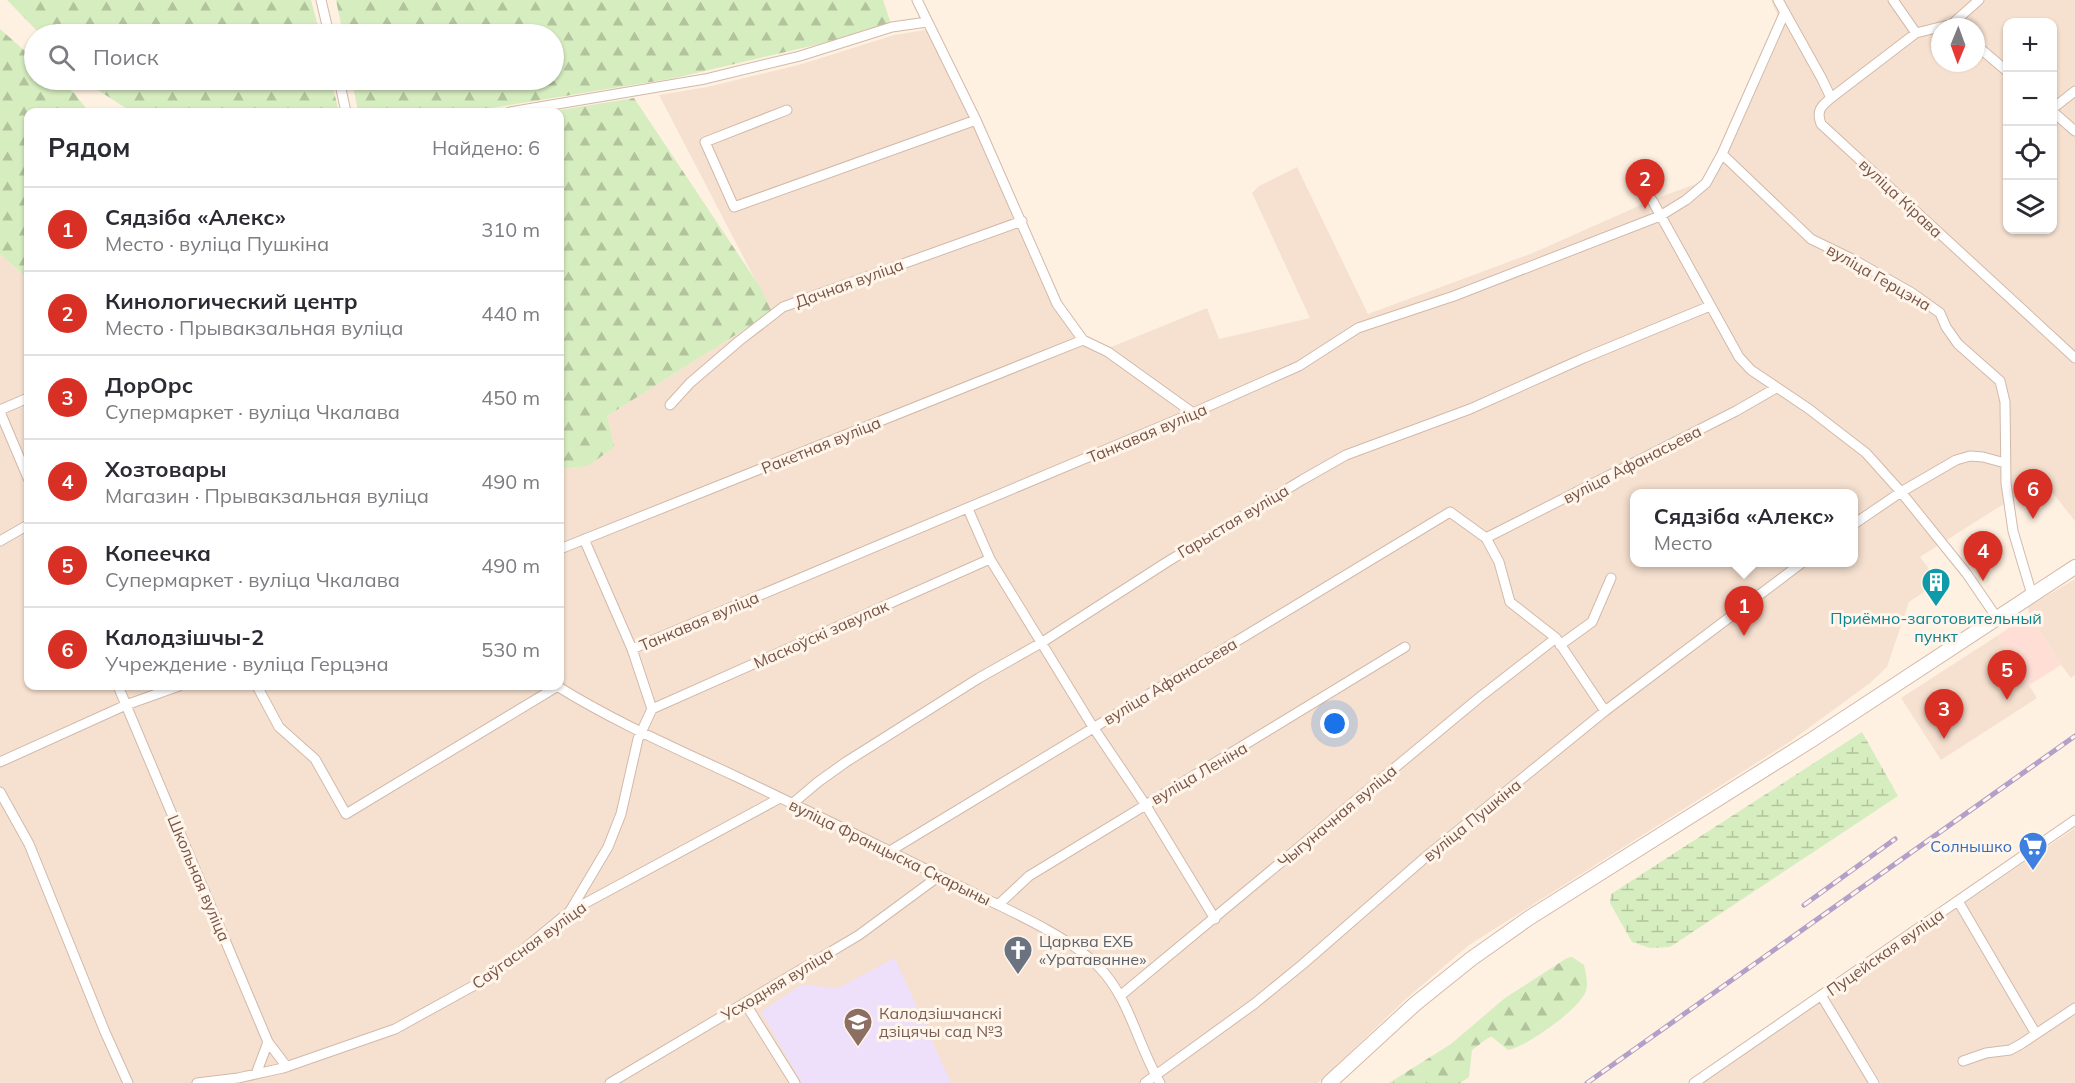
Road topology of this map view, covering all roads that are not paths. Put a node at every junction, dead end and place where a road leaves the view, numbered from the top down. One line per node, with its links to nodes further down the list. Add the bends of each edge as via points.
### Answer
1 (321, 0): 9 (street)
2 (917, 0): 8 (street)
3 (1778, 0): 6 (street)
4 (1893, 0): 11 (street)
5 (1979, 0): 7 (street)
6 (1784, 14): 16 (street); 24 (street, Танкавая вуліца)
7 (1962, 18)
8 (927, 22): 19 (street, via 892,27 800,56 705,79); 22 (street)
9 (326, 24)
10 (1931, 29): 11 (street)
11 (1916, 33): 16 (street)
12 (1985, 53): 13 (street)
13 (2003, 69)
14 (341, 90): 18 (street)
15 (2075, 91): 17 (street)
16 (1831, 98): 30 (street, вуліца Кірава, via 1820,107 1821,124)
17 (2057, 106)
18 (345, 108)
19 (534, 108)
20 (787, 110): 22 (street, via 705,142 734,207)
21 (2057, 115): 23 (street)
22 (976, 120): 27 (street)
23 (2075, 131)
24 (1722, 154): 26 (street, Танкавая вуліца, via 1706,183); 36 (street, вуліца Герцэна, via 1811,239 1912,292 1940,312 1958,344 2000,381 2005,402)
25 (1652, 200): 26 (street)
26 (1660, 216): 28 (street); 35 (street, Танкавая вуліца, via 1454,296 1358,328 1299,366)
27 (1022, 221): 29 (street, via 1057,304); 33 (street, Дачная вуліца, via 783,307 739,340)
28 (1710, 306): 31 (street, via 1739,357); 53 (street, Гарыстая вуліца, via 1470,409 1346,455)
29 (1083, 340): 35 (street, via 1108,352); 43 (street, Ракетная вуліца)
30 (2075, 358)
31 (1776, 387): 38 (street, via 1866,453); 42 (street, вуліца Афанасьева)
32 (24, 400): 34 (street)
33 (670, 405)
34 (0, 411): 37 (street)
35 (1193, 413): 39 (street, Танкавая вуліца)
36 (2005, 464): 38 (street, via 1970,456); 50 (street, вуліца Герцэна, via 2013,531)
37 (24, 468)
38 (1901, 492): 40 (street); 51 (street)
39 (968, 509): 46 (street); 55 (street, Танкавая вуліца)
40 (1858, 521)
41 (24, 527): 44 (street)
42 (1486, 538): 52 (street, via 1499,562 1510,602); 64 (street, вуліца Афанасьева, via 1450,512)
43 (584, 539): 45 (street, Ракетная вуліца); 55 (street)
44 (0, 541)
45 (564, 547)
46 (990, 559): 53 (street); 62 (street, Маскоўскі завулак)
47 (1796, 567): 63 (street, вуліца Пушкіна)
48 (2075, 567): 50 (street)
49 (1611, 578): 52 (street, Чыгуначная вуліца, via 1592,622)
50 (2032, 596): 51 (street)
51 (1997, 618): 94 (street, via 1528,918 1414,1004)
52 (1558, 641): 63 (street); 77 (street, Чыгуначная вуліца, via 1480,697)
53 (1041, 643): 64 (street); 69 (street, Гарыстая вуліца, via 846,762)
54 (1406, 648): 70 (street, вуліца Леніна)
55 (632, 649): 62 (street)
56 (120, 690): 61 (street, Школьная вуліца)
57 (168, 690): 61 (street)
58 (259, 690): 59 (street, via 279,727 315,759 346,814)
59 (551, 690)
60 (564, 690): 65 (street, вуліца Францыска Скарыны)
61 (126, 705): 66 (street); 83 (street, Школьная вуліца)
62 (652, 709): 65 (street)
63 (1605, 711): 87 (street, вуліца Пушкіна, via 1428,855 1303,964)
64 (1093, 727): 70 (street); 72 (street, вуліца Афанасьева)
65 (641, 732): 68 (street, вуліца Францыска Скарыны); 76 (street, via 617,825)
66 (0, 762)
67 (0, 792): 89 (street, via 29,843)
68 (780, 798): 69 (street, вуліца Францыска Скарыны); 76 (street, Саўгасная вуліца)
69 (792, 804): 72 (street, вуліца Францыска Скарыны)
70 (1145, 804): 75 (street, вуліца Леніна, via 1029,876); 77 (street)
71 (2075, 820): 74 (street, Пуцейская вуліца)
72 (890, 851): 73 (street, вуліца Францыска Скарыны)
73 (939, 876): 75 (street, вуліца Францыска Скарыны); 80 (street, Усходняя вуліца, via 859,935)
74 (1958, 901): 78 (street, Пуцейская вуліца); 82 (street)
75 (998, 905): 79 (street, вуліца Францыска Скарыны, via 1088,957)
76 (569, 912): 85 (street, Саўгасная вуліца, via 474,987 395,1029)
77 (1215, 918): 79 (street, Чыгуначная вуліца)
78 (1821, 995): 95 (street, Пуцейская вуліца); 96 (street)
79 (1120, 996): 87 (street, вуліца Францыска Скарыны)
80 (745, 1003): 91 (street, Усходняя вуліца); 92 (street)
81 (2075, 1008): 82 (street)
82 (2036, 1034): 84 (street, via 2010,1050)
83 (268, 1042): 85 (street, Школьная вуліца); 86 (street)
84 (1963, 1061)
85 (287, 1067): 86 (street, Саўгасная вуліца)
86 (256, 1074): 88 (street, Саўгасная вуліца)
87 (1158, 1079): 93 (street, вуліца Пушкіна)
88 (238, 1080): 90 (street, Саўгасная вуліца)
89 (128, 1083)
90 (197, 1083)
91 (610, 1083)
92 (795, 1083)
93 (1145, 1083)
94 (1329, 1083)
95 (1694, 1083)
96 (1874, 1083)

